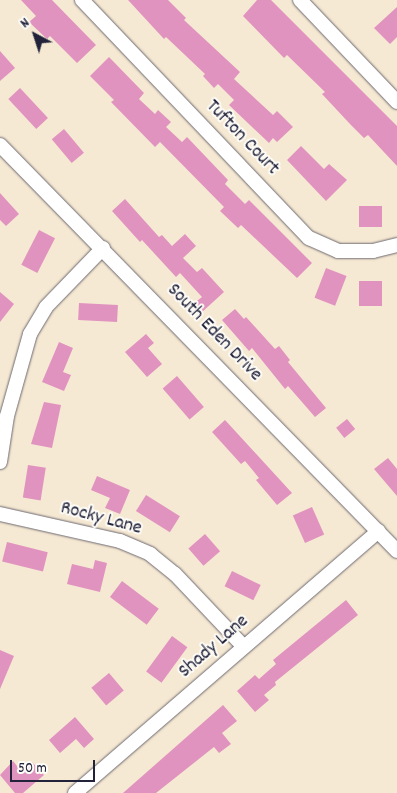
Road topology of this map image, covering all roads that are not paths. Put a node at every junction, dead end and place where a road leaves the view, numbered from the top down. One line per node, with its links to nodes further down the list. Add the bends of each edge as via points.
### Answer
1 (82, 0): 5 (street, Tufton Court, via 309,238 338,251 373,251)
2 (300, 0): 3 (street)
3 (397, 102)
4 (0, 145): 6 (street, South Eden Drive)
5 (397, 245)
6 (102, 248): 7 (street, via 46,307 30,334 7,416); 9 (street, South Eden Drive)
7 (0, 462)
8 (0, 514): 11 (street, Rocky Lane, via 120,541 145,551 175,574)
9 (379, 531): 10 (street, South Eden Drive); 11 (street, Shady Lane)
10 (397, 551)
11 (244, 647): 12 (street, Shady Lane)
12 (75, 793)

